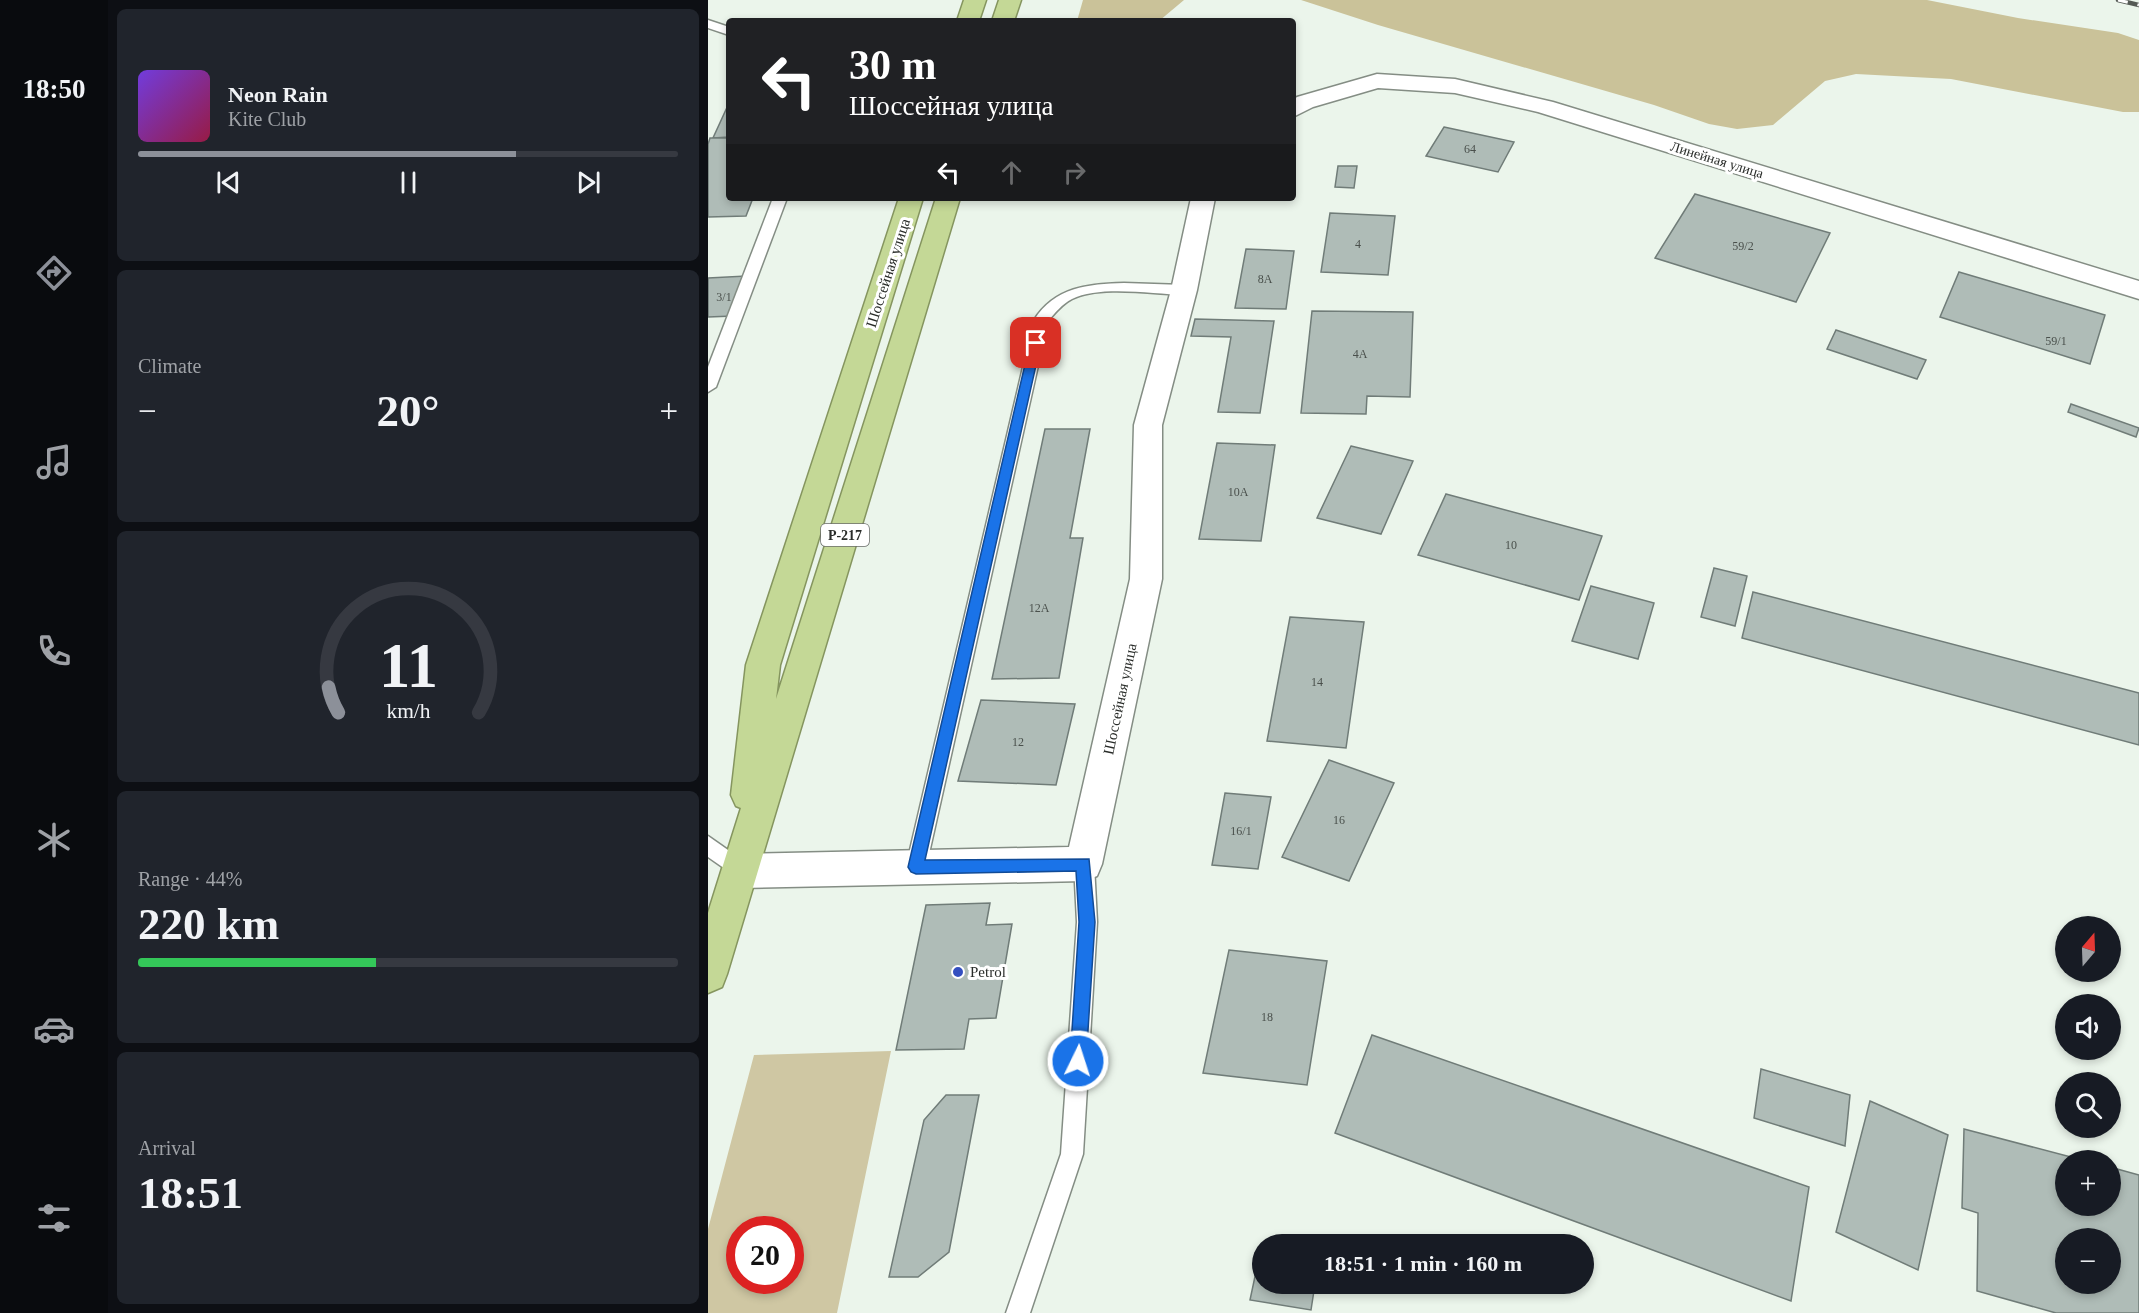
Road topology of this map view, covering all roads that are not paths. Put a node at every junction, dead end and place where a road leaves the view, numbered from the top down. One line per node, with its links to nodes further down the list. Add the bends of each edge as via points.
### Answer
1 (975, 0): 3 (highway)
2 (1010, 0): 4 (highway)
3 (969, 18)
4 (1004, 18)
5 (708, 24): 6 (lane)
6 (726, 30)
7 (1296, 108): 13 (street, Линейная улица, via 1377,81 1455,86 1545,107)
8 (779, 201): 14 (lane)
9 (910, 201): 18 (highway, Шоссейная улица / Р-217, via 763,665)
10 (947, 201): 18 (highway, Шоссейная улица / Р-217)
11 (1202, 201): 12 (street, Шоссейная улица)
12 (1184, 290): 16 (street, Шоссейная улица, via 1148,425 1146,579); 17 (lane, via 1089,289 1069,294 1041,320)
13 (2139, 290)
14 (708, 387)
15 (708, 845): 18 (lane)
16 (1084, 864): 17 (street); 20 (lane, via 1087,922 1072,1154)
17 (916, 867): 18 (street)
18 (741, 871): 19 (highway, Шоссейная улица / Р-217)
19 (708, 974)
20 (1018, 1313)

